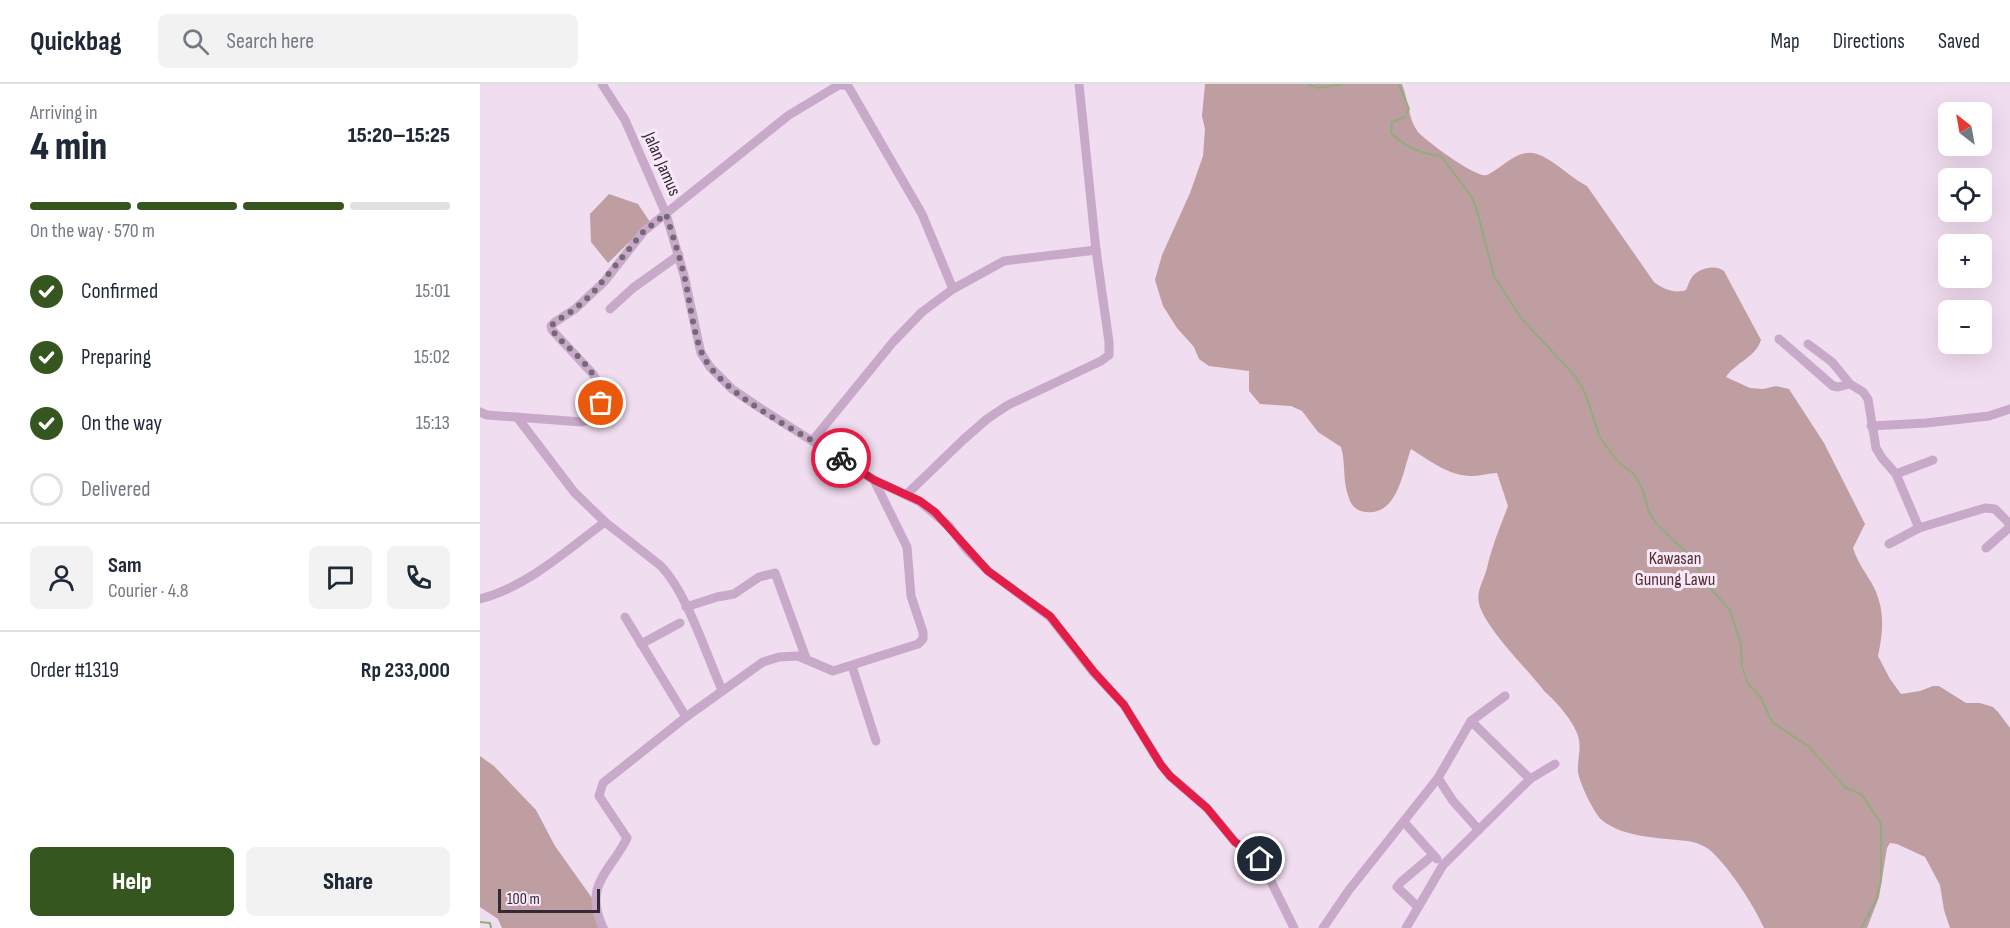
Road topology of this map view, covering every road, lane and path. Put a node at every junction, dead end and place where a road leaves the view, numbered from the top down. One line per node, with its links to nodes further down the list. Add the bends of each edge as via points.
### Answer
1 (602, 84): 4 (street, Jalan Jamus, via 625,120)
2 (1079, 84): 5 (street)
3 (845, 85): 4 (street, via 789,115); 7 (street, via 922,214)
4 (666, 214): 6 (street, Jalan Jamus); 14 (street, via 644,231 592,294 551,326 597,381 601,403 595,415 582,422)
5 (1096, 250): 7 (street, via 1004,261); 21 (street, via 1109,354 994,414)
6 (679, 255): 8 (street); 17 (street, Jalan Jamus, via 701,353 710,367 732,389)
7 (953, 289): 17 (street, via 922,312 893,342)
8 (610, 309)
9 (1779, 339): 11 (street, via 1833,386)
10 (1808, 344): 11 (street, via 1832,362)
11 (1850, 384): 16 (street, via 1868,399)
12 (2010, 409): 16 (street, via 1989,416)
13 (483, 413): 14 (street); 15 (street)
14 (517, 417): 22 (street, via 563,481)
15 (480, 423)
16 (1871, 426): 19 (street, via 1881,458)
17 (813, 440): 20 (street, Jalan Jamus)
18 (1933, 460): 19 (street)
19 (1896, 474): 24 (street)
20 (874, 480): 21 (street, Jalan Jamus); 33 (street, via 908,547 911,596 923,639)
21 (906, 495): 48 (street, Jalan Jamus, via 935,512 988,571 1050,616 1124,705 1170,776 1207,808 1235,842 1260,859)
22 (605, 522): 27 (street, via 516,584); 28 (street, via 661,566)
23 (2010, 526): 24 (street, via 1999,512 1990,508); 26 (street)
24 (1919, 528): 25 (street)
25 (1889, 543)
26 (1986, 548)
27 (480, 598)
28 (686, 607): 32 (street, via 734,594 759,577 775,573); 34 (street)
29 (625, 617): 31 (street)
30 (680, 623): 31 (street)
31 (641, 644): 36 (street)
32 (806, 658): 33 (street, via 833,671); 34 (street, via 769,660)
33 (852, 666): 38 (street)
34 (722, 690): 36 (street)
35 (1505, 696): 37 (street)
36 (686, 717): 47 (street, via 599,790 599,796 627,838 606,869 595,896)
37 (1471, 721): 40 (street); 41 (street)
38 (876, 741)
39 (1555, 764): 41 (street)
40 (1438, 778): 42 (street); 43 (street)
41 (1530, 778): 43 (street)
42 (1404, 822): 44 (street); 49 (street)
43 (1479, 830): 45 (street)
44 (1433, 855): 45 (street); 46 (street, via 1397,887)
45 (1443, 865): 46 (street)
46 (1419, 907): 50 (street)
47 (603, 928)
48 (1293, 928)
49 (1323, 928)
50 (1406, 928)

